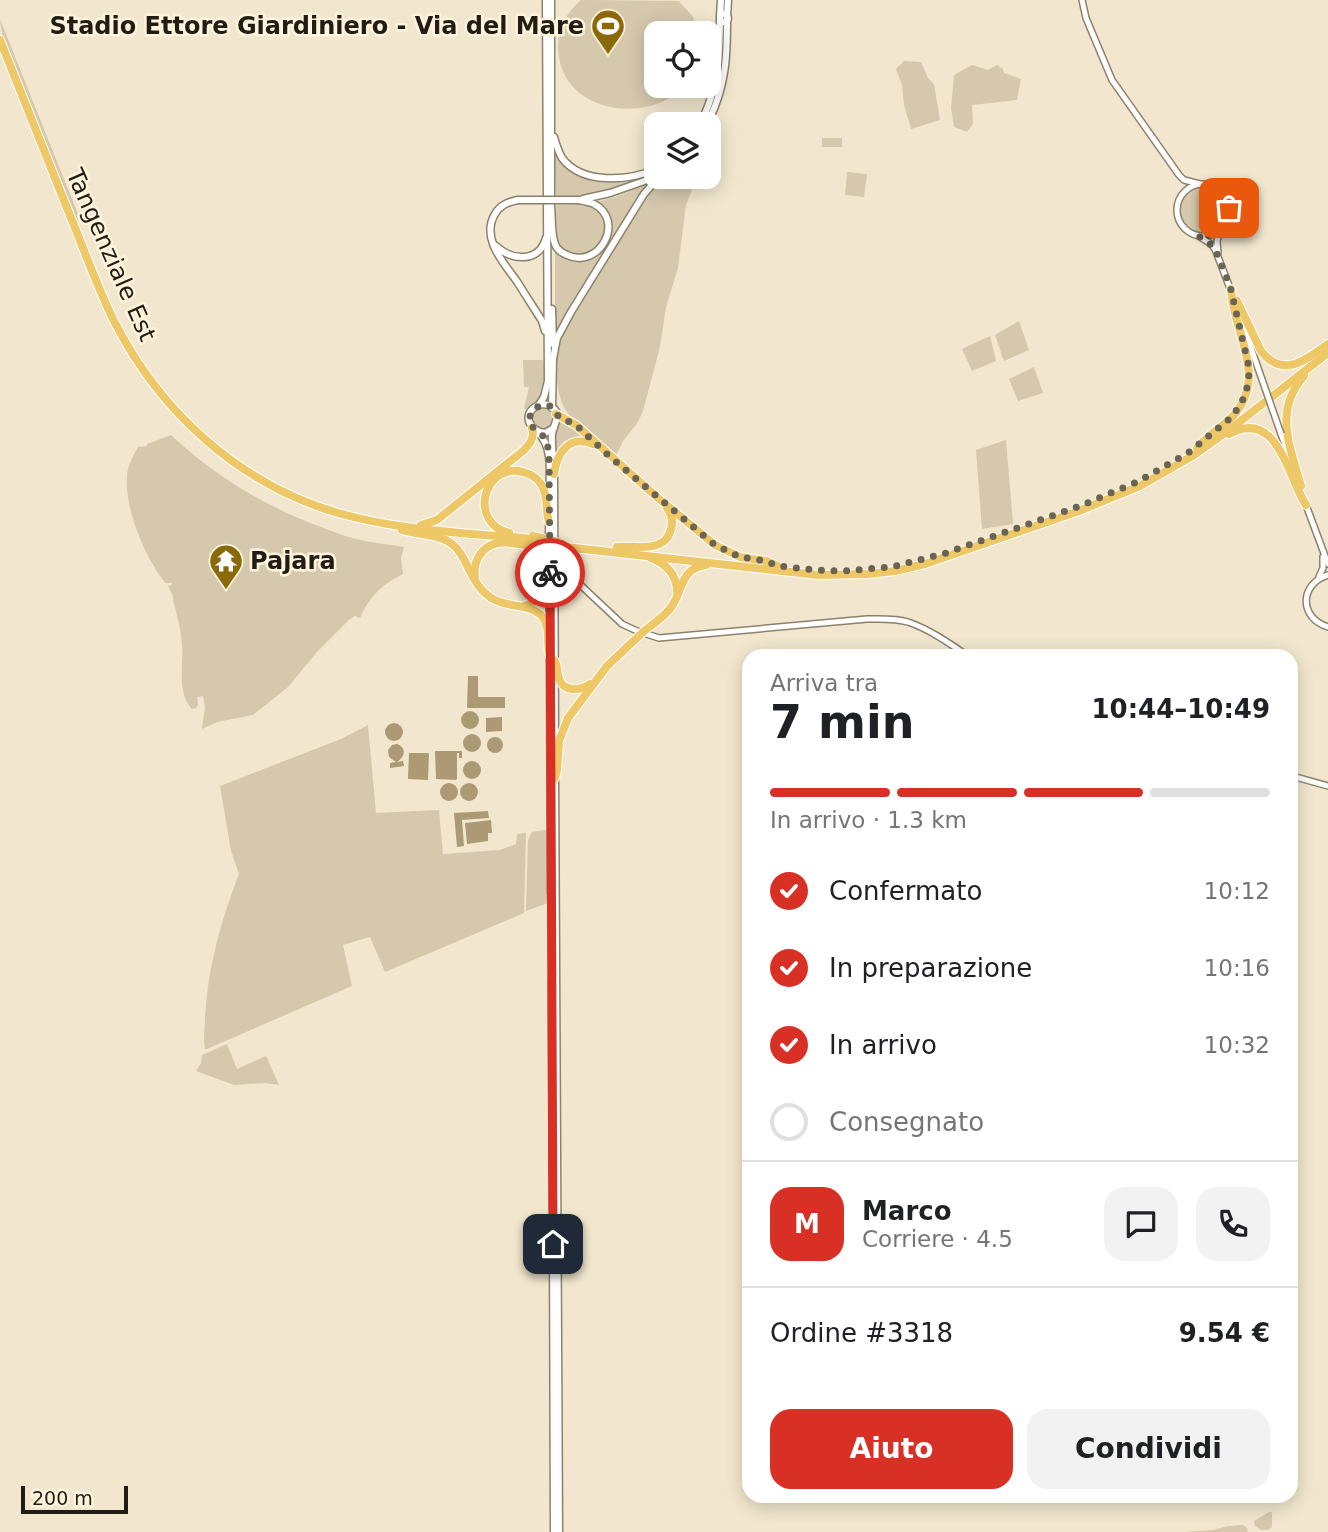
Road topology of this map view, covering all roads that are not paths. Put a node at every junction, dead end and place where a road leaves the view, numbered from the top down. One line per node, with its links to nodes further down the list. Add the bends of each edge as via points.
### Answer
1 (549, 0): 9 (main road); 19 (main road)
2 (721, 0): 5 (main road)
3 (728, 0): 5 (main road)
4 (1082, 0): 11 (street, via 1112,80)
5 (724, 18): 8 (main road)
6 (0, 40): 38 (highway, Tangenziale Est, via 113,320 146,376 190,426 231,460 278,488)
7 (0, 53): 38 (highway, Tangenziale Est, via 108,320 141,375 172,414 230,464 275,491)
8 (709, 112)
9 (551, 125): 10 (main road, via 559,154 575,169 615,179); 19 (main road)
10 (644, 174)
11 (1179, 175): 14 (street); 17 (street)
12 (644, 177): 15 (main road)
13 (644, 182): 15 (main road)
14 (1200, 184): 17 (street); 20 (street, via 1219,189 1226,197 1229,214)
15 (626, 188): 18 (main road)
16 (648, 189): 27 (main road, via 571,312 557,338)
17 (1181, 196): 21 (street, via 1177,217 1185,229)
18 (578, 200): 19 (main road, via 598,207 609,227 601,249 584,258 570,257 556,247); 22 (main road, bridge, via 505,204 491,223)
19 (549, 202): 22 (main road, via 545,243 536,253 510,256); 27 (main road); 28 (main road)
20 (1221, 229): 21 (street); 23 (street)
21 (1198, 236): 23 (street, via 1211,244)
22 (491, 239): 28 (main road, via 544,327)
23 (1218, 256): 24 (street)
24 (1230, 288): 25 (highway, via 1269,359 1294,365); 33 (highway, via 1248,363 1248,387 1233,416); 37 (street, bridge)
25 (1328, 345): 33 (highway)
26 (1328, 354): 33 (highway); 37 (highway, via 1299,382 1286,410)
27 (553, 359): 30 (main road)
28 (548, 372): 29 (main road, via 546,392)
29 (538, 406): 30 (main road); 32 (main road, via 529,422)
30 (554, 411): 31 (main road); 34 (highway)
31 (554, 428): 32 (main road); 35 (main road)
32 (535, 430): 40 (main road, via 545,439 549,454); 41 (highway, via 526,448 437,520 421,525)
33 (1195, 451): 37 (highway, via 1198,454 1235,430 1263,432 1276,444); 48 (highway, via 1106,502 925,564 843,575); 49 (highway, via 1112,494 922,560 842,571)
34 (609, 456): 35 (highway, via 591,443 576,442 561,452); 36 (highway)
35 (554, 474): 46 (main road)
36 (658, 498): 44 (highway, via 672,517 666,540 651,547); 49 (highway, via 715,545)
37 (1305, 502): 45 (street)
38 (339, 515): 39 (highway, Tangenziale Est)
39 (360, 521): 41 (highway, Tangenziale Est); 42 (highway, Tangenziale Est)
40 (549, 522): 43 (highway, via 545,493 527,473 501,474 491,482 485,495 489,520 504,532); 46 (main road)
41 (381, 523): 43 (highway, Tangenziale Est)
42 (402, 530): 43 (highway, Tangenziale Est); 55 (highway, via 448,541)
43 (532, 541): 44 (highway, bridge); 55 (highway, via 499,543 484,550 474,568)
44 (617, 550): 48 (highway); 49 (highway); 56 (highway, via 654,559 668,568 677,584)
45 (1322, 550): 47 (street); 53 (street)
46 (552, 561): 50 (main road); 51 (street); 54 (main road)
47 (1328, 564)
48 (737, 566): 56 (highway, via 694,569 684,579)
49 (778, 566)
50 (550, 572): 57 (highway, via 539,599); 60 (main road)
51 (569, 575): 54 (street, via 560,577); 59 (street, via 622,624 659,638 888,619 926,630)
52 (1328, 575): 53 (street)
53 (1318, 579): 58 (street, via 1309,589 1306,605 1314,619)
54 (555, 585): 60 (main road)
55 (483, 591): 57 (highway)
56 (675, 602): 61 (highway)
57 (521, 607): 60 (highway, via 545,620)
58 (1327, 627)
59 (957, 649)
60 (552, 659): 61 (highway, via 566,687 584,688); 62 (main road); 65 (main road)
61 (598, 677): 62 (highway, via 564,727)
62 (555, 778): 65 (main road)
63 (1298, 778): 64 (street)
64 (1328, 786)
65 (556, 1532)

